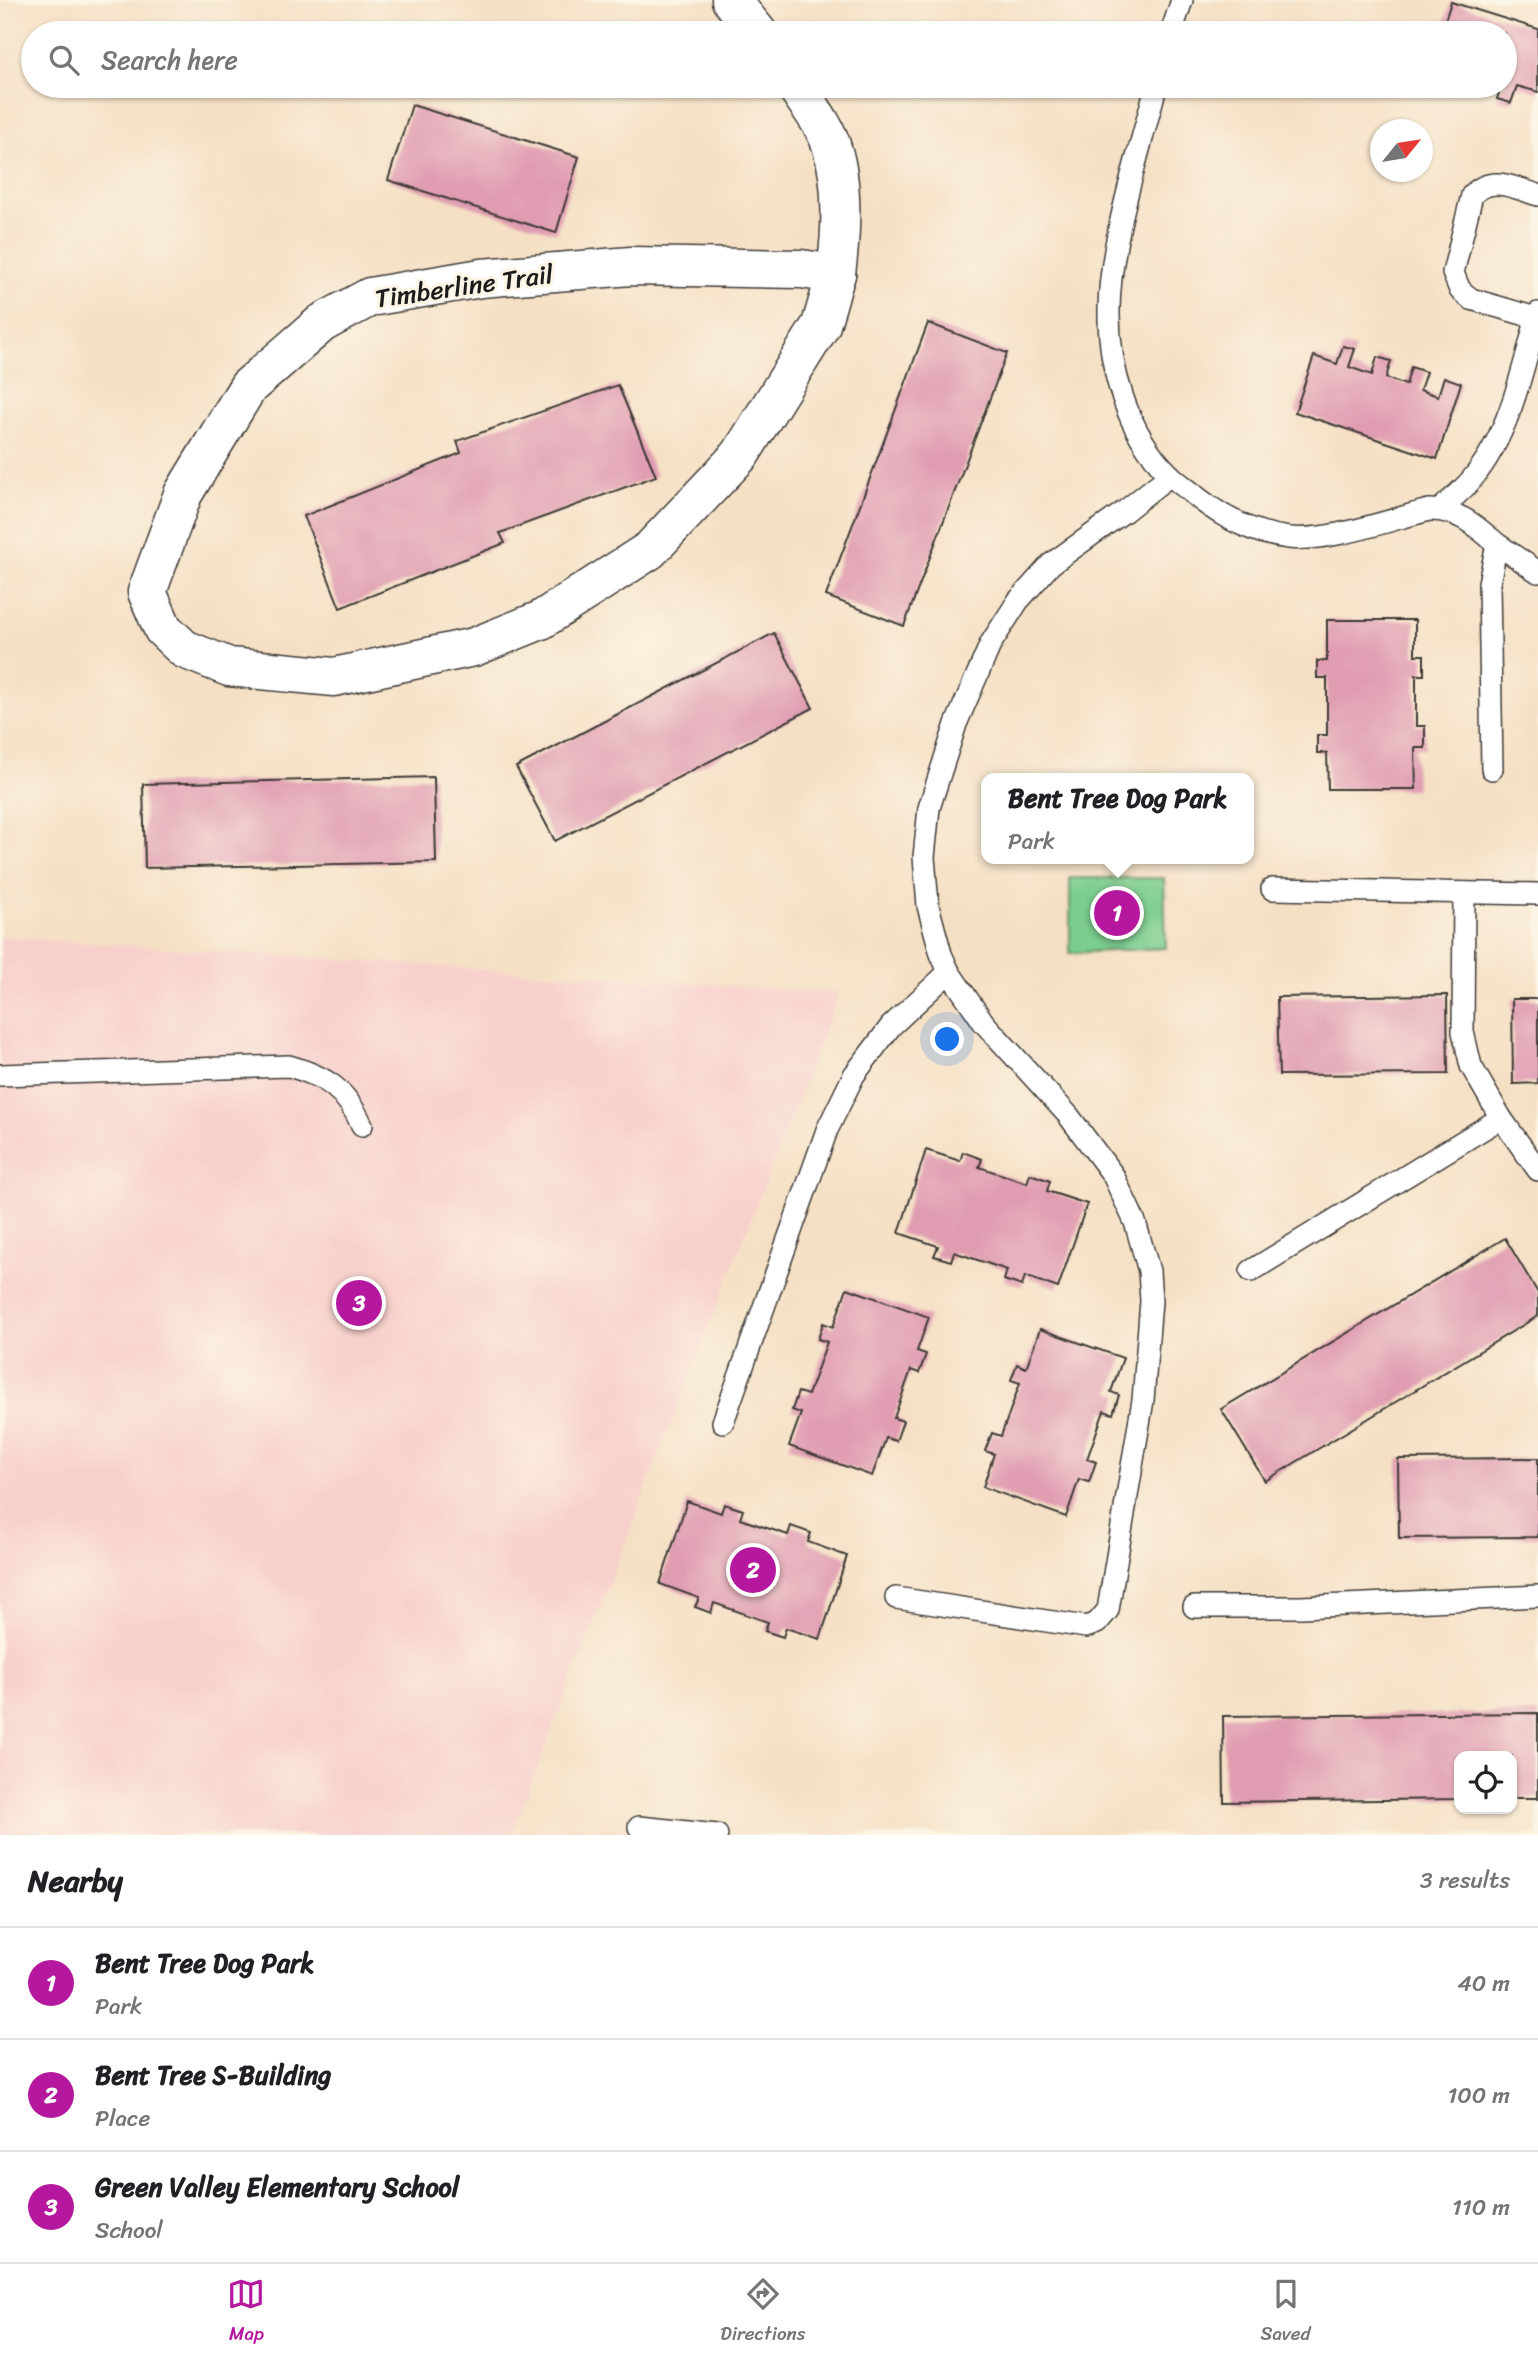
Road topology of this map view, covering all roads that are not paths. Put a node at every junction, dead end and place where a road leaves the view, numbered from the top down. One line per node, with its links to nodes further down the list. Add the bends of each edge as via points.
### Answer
1 (731, 0): 3 (street)
2 (1182, 0): 4 (lane)
3 (748, 21)
4 (1175, 21)
5 (803, 98): 8 (street, Timberline Trail, via 832,147 840,199)
6 (1153, 98): 10 (lane, via 1113,257 1109,310 1114,363 1128,412 1146,447)
7 (1538, 195): 9 (lane, via 1494,182 1480,187 1472,195 1453,273 1460,290 1471,299)
8 (836, 274): 8 (street, Timberline Trail, via 631,265 481,278 358,303 322,323 248,387 183,494 147,592 163,629 184,649 229,667 334,677 474,647 541,620 650,550 740,455 821,325)
9 (1537, 316): 11 (lane, via 1497,441 1472,479)
10 (1170, 475): 11 (lane, via 1221,516 1254,531 1291,538 1328,536); 18 (lane, via 1051,564 1018,601 990,643 956,724 929,808 924,857 928,906)
11 (1441, 509): 12 (lane, via 1458,514)
12 (1497, 544): 13 (lane); 14 (lane, via 1489,583)
13 (1538, 572)
14 (1492, 769)
15 (1272, 889): 16 (lane)
16 (1464, 893): 17 (lane); 20 (lane, via 1463,1032 1471,1066)
17 (1538, 894)
18 (949, 972): 24 (lane, via 891,1026 854,1076 827,1130); 26 (lane, via 984,1023 1113,1175 1135,1222 1150,1291 1143,1400 1108,1610 1097,1623 1086,1627)
19 (0, 1075): 21 (lane, via 289,1066 334,1085 353,1105)
20 (1501, 1118): 22 (lane); 23 (lane)
21 (362, 1125)
22 (1538, 1170)
23 (1251, 1271)
24 (723, 1422)
25 (1538, 1596): 27 (lane)
26 (896, 1598)
27 (1194, 1607)
28 (639, 1827): 29 (lane)
29 (717, 1835)

